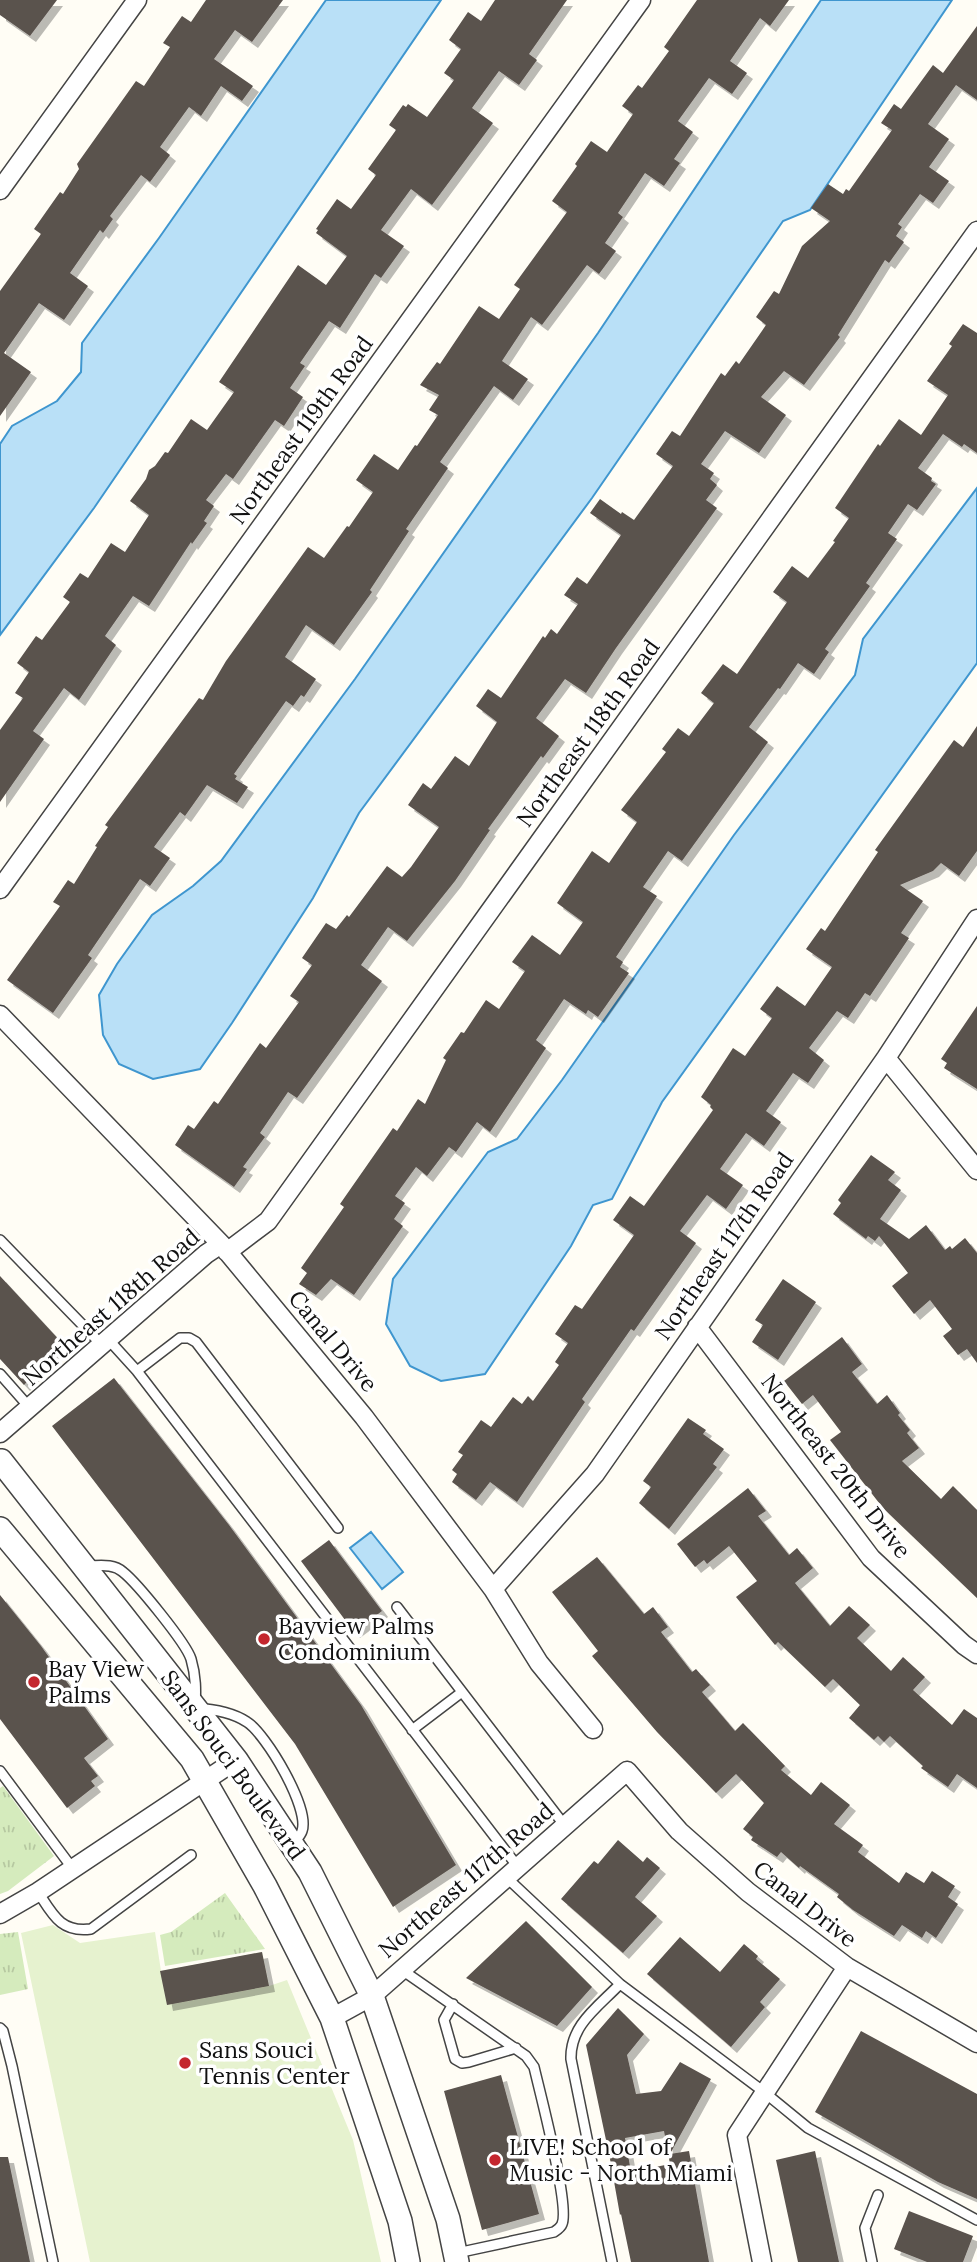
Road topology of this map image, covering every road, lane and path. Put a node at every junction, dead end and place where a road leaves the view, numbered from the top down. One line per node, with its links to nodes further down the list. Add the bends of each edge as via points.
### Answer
1 (137, 0): 3 (street)
2 (641, 0): 5 (street, Northeast 119th Road)
3 (0, 190)
4 (977, 232): 11 (street, Northeast 118th Road, via 268,1221)
5 (0, 889)
6 (977, 919): 8 (street, Northeast 117th Road)
7 (0, 1015): 11 (street, Canal Drive)
8 (886, 1058): 9 (street); 12 (street, Northeast 117th Road)
9 (977, 1170)
10 (0, 1240): 13 (lane)
11 (224, 1248): 13 (street, Northeast 118th Road, via 206,1254); 22 (street, Canal Drive, via 364,1417)
12 (697, 1328): 22 (street, Northeast 117th Road, via 595,1474); 24 (street, Northeast 20th Drive, via 870,1558)
13 (104, 1341): 14 (lane); 16 (street, Northeast 118th Road)
14 (137, 1371): 19 (lane, via 180,1338 196,1342); 28 (lane)
15 (0, 1374): 16 (lane)
16 (30, 1408): 17 (street, Northeast 118th Road)
17 (0, 1433)
18 (0, 1462): 21 (street, Sans Souci Boulevard)
19 (338, 1528)
20 (0, 1530): 32 (street, Sans Souci Boulevard, via 192,1759)
21 (84, 1567): 26 (street, Sans Souci Boulevard); 26 (lane, via 107,1565 122,1571 179,1636 197,1684)
22 (493, 1588): 27 (street, Canal Drive, via 539,1663)
23 (397, 1607): 25 (lane)
24 (977, 1654)
25 (462, 1692): 28 (lane); 33 (lane)
26 (195, 1708): 29 (street, Sans Souci Boulevard); 34 (lane, via 247,1722 262,1737 302,1810 303,1829)
27 (593, 1729)
28 (412, 1730): 37 (lane)
29 (236, 1760): 32 (street); 34 (street, Sans Souci Boulevard)
30 (0, 1771): 36 (lane)
31 (627, 1771): 33 (street, Northeast 117th Road); 40 (street, Canal Drive, via 679,1831 738,1884)
32 (204, 1780): 36 (street); 45 (street, Sans Souci Boulevard, via 265,1886)
33 (565, 1826): 37 (street, Northeast 117th Road)
34 (292, 1846): 43 (street, Sans Souci Boulevard, via 310,1872)
35 (191, 1855): 38 (lane, via 91,1929 63,1926)
36 (74, 1869): 38 (street)
37 (512, 1872): 41 (street, Northeast 117th Road); 42 (lane)
38 (38, 1892): 39 (street)
39 (0, 1914)
40 (847, 1968): 47 (street, Canal Drive); 49 (street)
41 (402, 1970): 43 (street, Northeast 117th Road); 44 (lane)
42 (620, 1984): 49 (lane); 55 (lane, via 580,2025 570,2046)
43 (372, 1996): 45 (street, Northeast 117th Road); 52 (street, Sans Souci Boulevard, via 448,2219)
44 (453, 2004): 48 (lane); 48 (lane, via 443,2020 455,2059 469,2063)
45 (332, 2018): 54 (street, Sans Souci Boulevard, via 400,2221)
46 (0, 2028): 53 (lane)
47 (977, 2043)
48 (516, 2048): 52 (lane, via 534,2067 561,2184 562,2226)
49 (764, 2092): 51 (lane, via 808,2128); 56 (street, via 737,2135)
50 (878, 2195): 57 (lane, via 865,2228)
51 (977, 2220)
52 (456, 2258)
53 (52, 2262)
54 (408, 2262)
55 (612, 2262)
56 (762, 2262)
57 (872, 2262)

